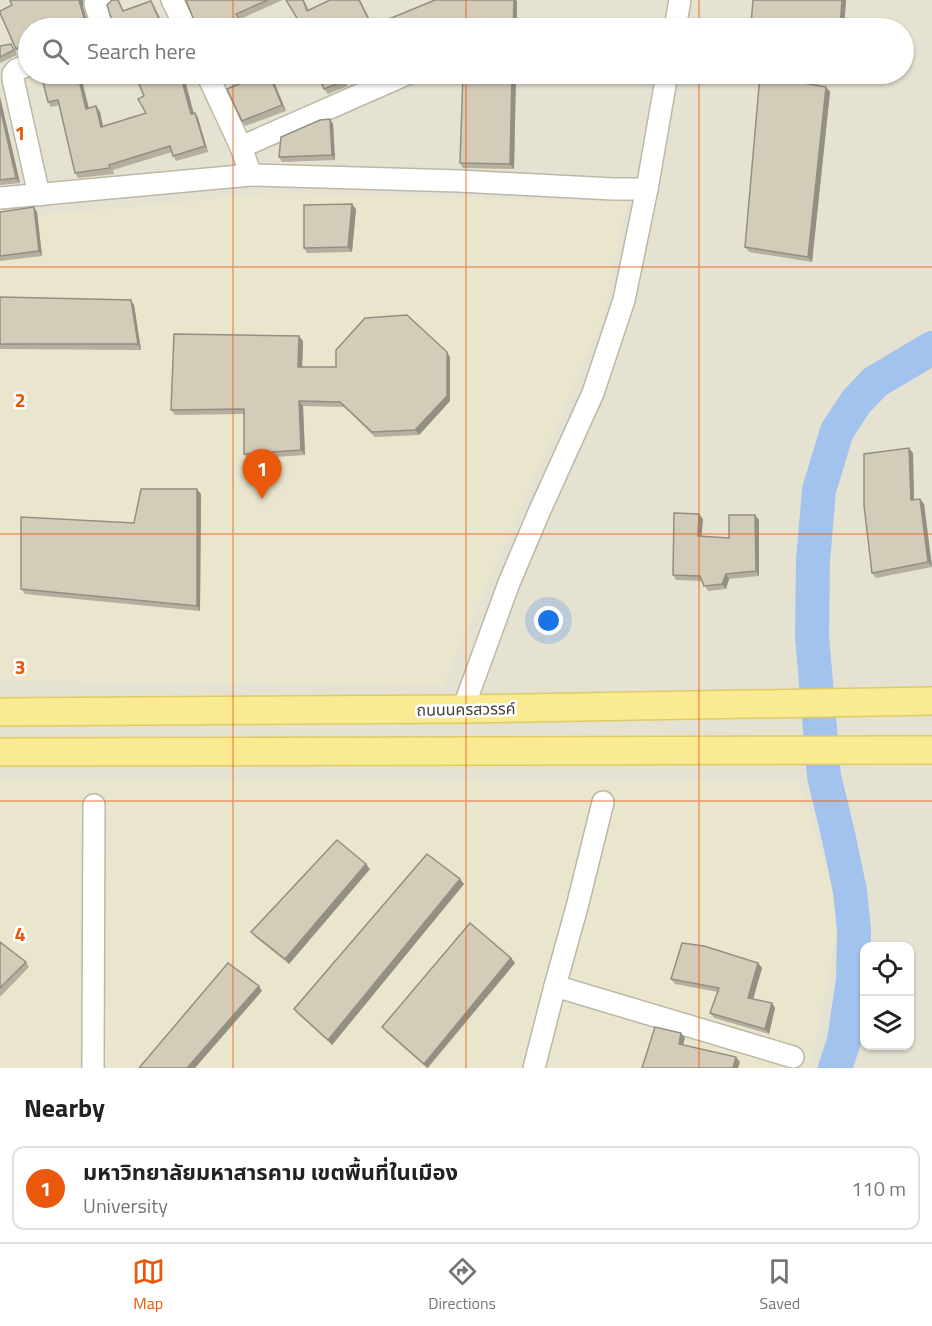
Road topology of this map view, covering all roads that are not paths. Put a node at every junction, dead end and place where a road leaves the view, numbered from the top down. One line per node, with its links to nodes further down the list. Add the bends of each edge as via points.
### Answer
1 (104, 0): 4 (street, via 95,4)
2 (172, 0): 5 (street)
3 (680, 0): 6 (street)
4 (100, 18)
5 (181, 18)
6 (677, 18)
7 (18, 69): 14 (street, via 13,79)
8 (212, 84): 11 (street)
9 (384, 84): 11 (street)
10 (665, 84): 13 (street)
11 (241, 147): 12 (street)
12 (251, 175): 13 (street); 14 (street)
13 (646, 189): 17 (street, via 624,300 593,393 513,573)
14 (39, 195): 15 (street)
15 (0, 198)
16 (932, 701): 17 (main road, ถนนนครสวรรค์)
17 (463, 709): 18 (main road, ถนนนครสวรรค์)
18 (310, 710): 19 (main road, ถนนนครสวรรค์); 22 (main road)
19 (0, 712)
20 (932, 750): 22 (main road)
21 (0, 752): 22 (main road)
22 (310, 752)
23 (603, 802): 25 (street)
24 (94, 805): 27 (street)
25 (555, 986): 26 (street); 28 (street)
26 (793, 1058)
27 (93, 1068)
28 (534, 1068)

